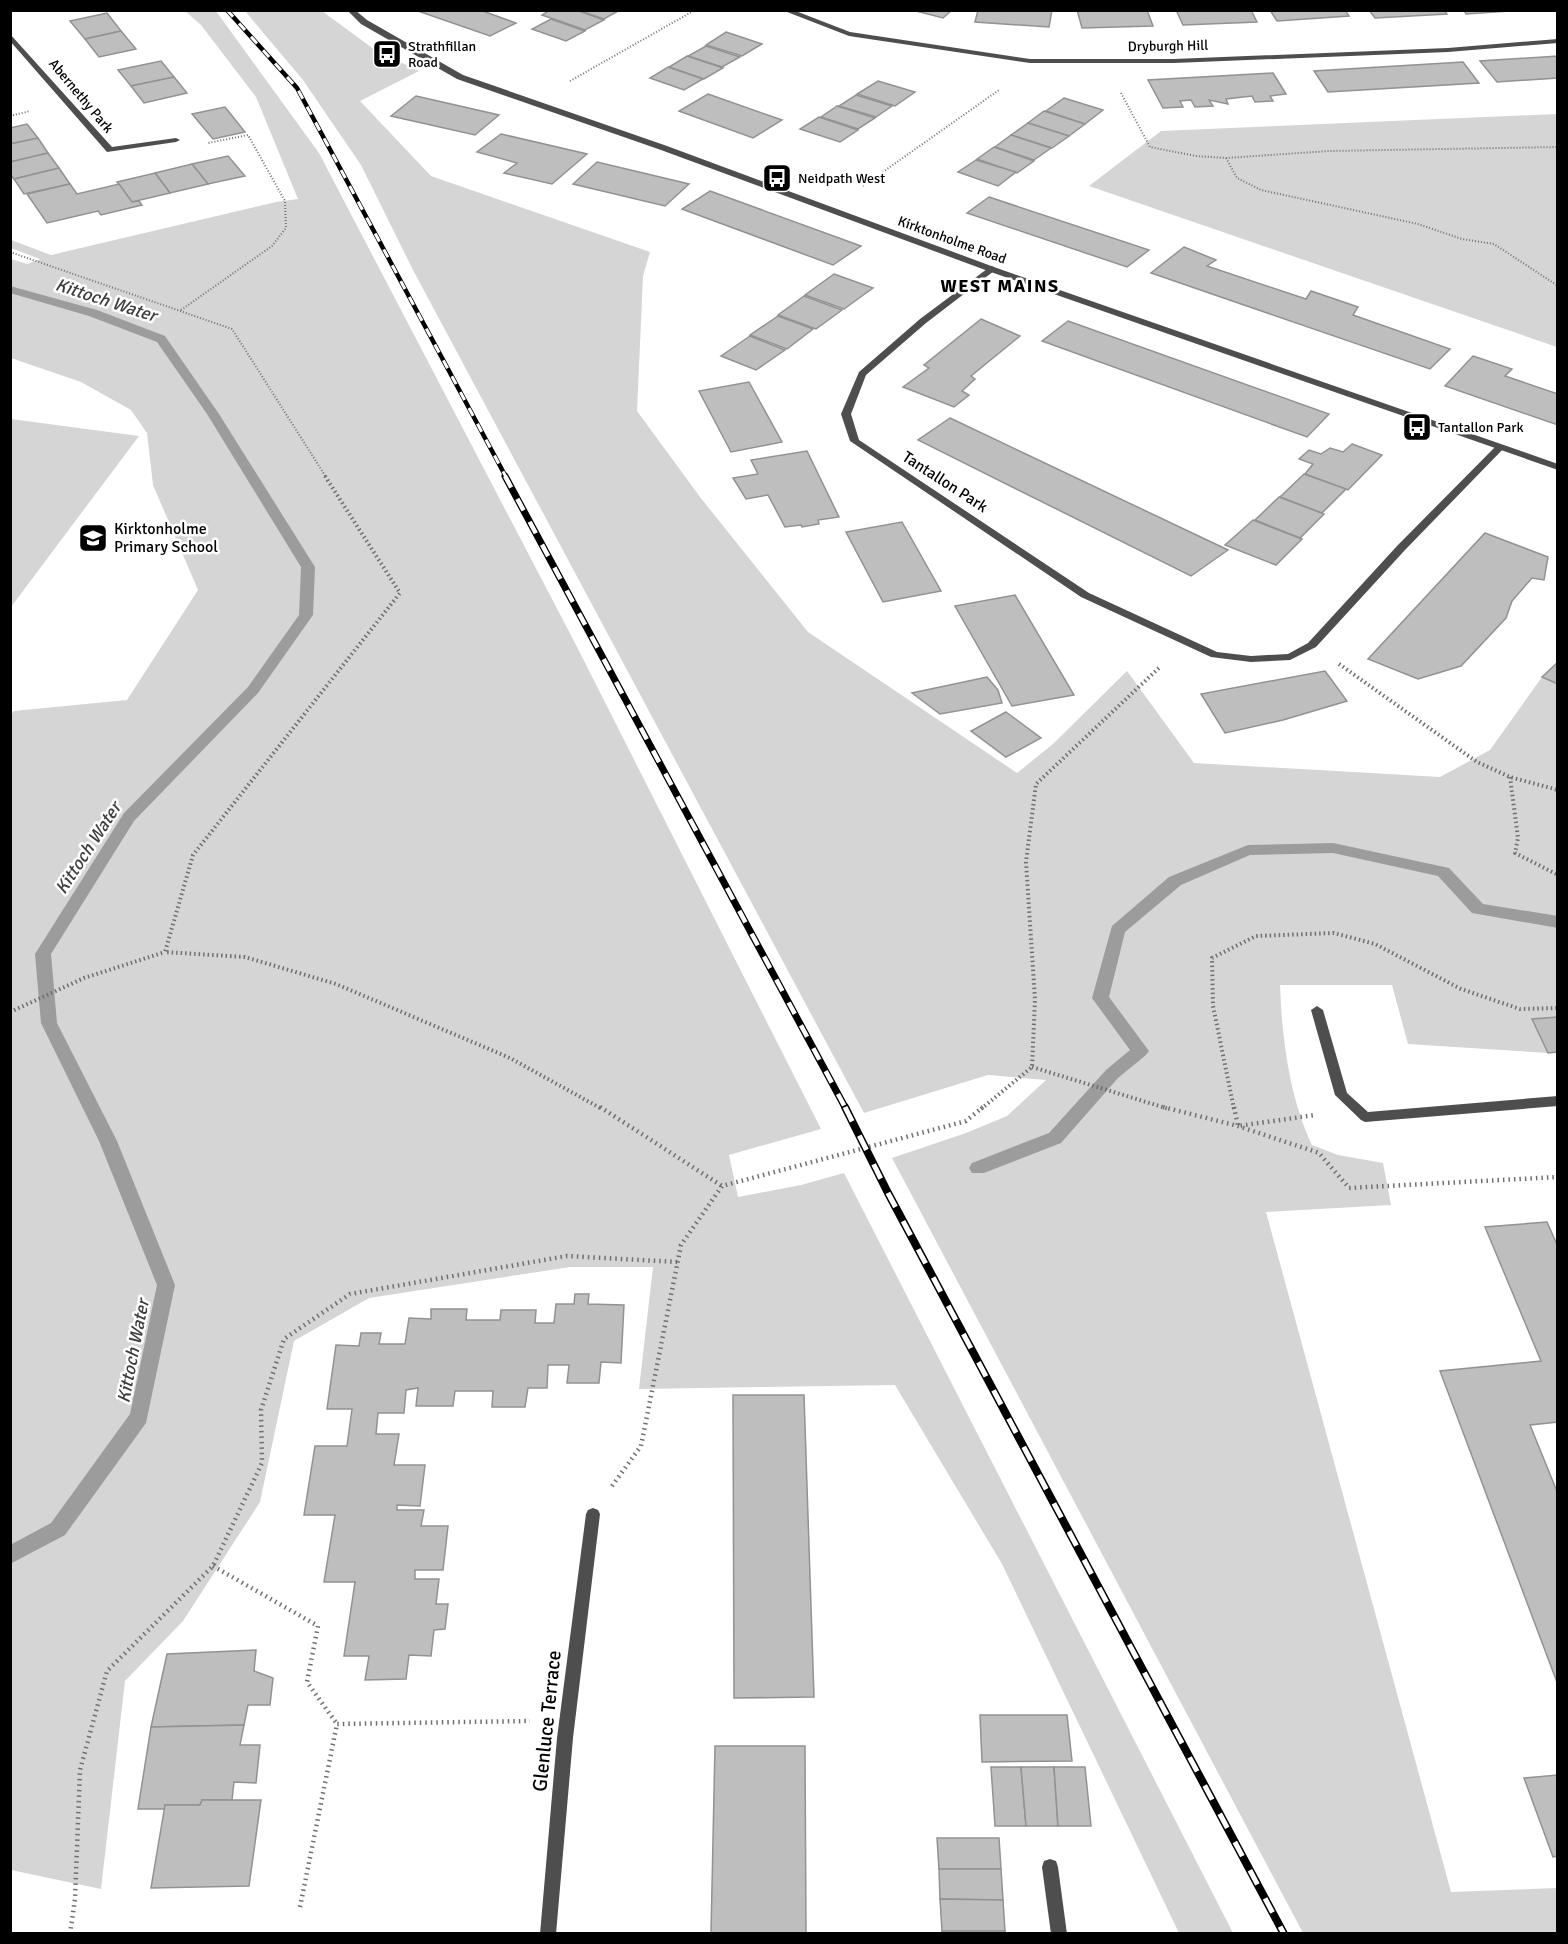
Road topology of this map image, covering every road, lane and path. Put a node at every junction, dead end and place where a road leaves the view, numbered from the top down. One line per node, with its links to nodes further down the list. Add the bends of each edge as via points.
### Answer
1 (350, 10): 8 (street, Kirktonholme Road, via 460,77)
2 (695, 10): 8 (path)
3 (785, 10): 6 (street, Dryburgh Hill, via 849,34)
4 (10, 36): 9 (street, Abernethy Park, via 110,150)
5 (1557, 41): 7 (street, Dryburgh Hill, via 1448,50)
6 (1030, 61): 7 (street, Dryburgh Hill); 12 (path, via 999,90 872,180)
7 (1104, 61): 11 (path, via 1150,147)
8 (533, 103): 12 (street, Kirktonholme Road)
9 (176, 140): 16 (path, via 211,143 248,135 285,201 286,228 272,246)
10 (1557, 147): 11 (path, via 1329,151)
11 (1226, 158): 15 (path, via 1238,178 1261,190 1494,244)
12 (825, 208): 14 (street, Kirktonholme Road)
13 (10, 252): 16 (path)
14 (991, 269): 17 (street, Kirktonholme Road); 19 (street, Tantallon Park, via 862,374 846,414 855,441 1085,595)
15 (1557, 286)
16 (181, 310): 24 (path, via 232,329 400,593 193,855)
17 (1500, 447): 18 (street, Kirktonholme Road); 20 (street, Tantallon Park)
18 (1557, 467)
19 (1187, 641): 20 (street, Tantallon Park, via 1215,655 1251,659 1290,657); 27 (path, via 1036,784 1026,862 1035,1000)
20 (1312, 645): 21 (path, via 1478,762)
21 (1510, 777): 22 (path); 23 (path, via 1518,838 1515,854)
22 (1557, 790)
23 (1557, 875)
24 (165, 952): 26 (path, via 84,978); 32 (path, via 245,957 336,984 510,1058 616,1116)
25 (1317, 1010): 29 (street, via 1341,1095)
26 (10, 1012)
27 (1032, 1066): 30 (path, via 1151,1104); 32 (path, via 966,1121)
28 (1557, 1101): 29 (street, via 1365,1117)
29 (1356, 1109): 30 (path)
30 (1238, 1126): 31 (path, via 1319,1153 1349,1188)
31 (1557, 1177)
32 (722, 1186): 33 (path, via 681,1245)
33 (678, 1262): 34 (path, via 641,1446); 35 (path, via 567,1256 350,1294 284,1339 261,1410 262,1463)
34 (593, 1514): 36 (street, Glenluce Terrace)
35 (213, 1566): 37 (path, via 318,1626 307,1682); 40 (path, via 106,1671 80,1770)
36 (567, 1720): 37 (path); 41 (street, Glenluce Terrace)
37 (337, 1724): 39 (path)
38 (1050, 1867): 42 (street)
39 (300, 1907)
40 (70, 1934)
41 (548, 1934)
42 (1059, 1934)

